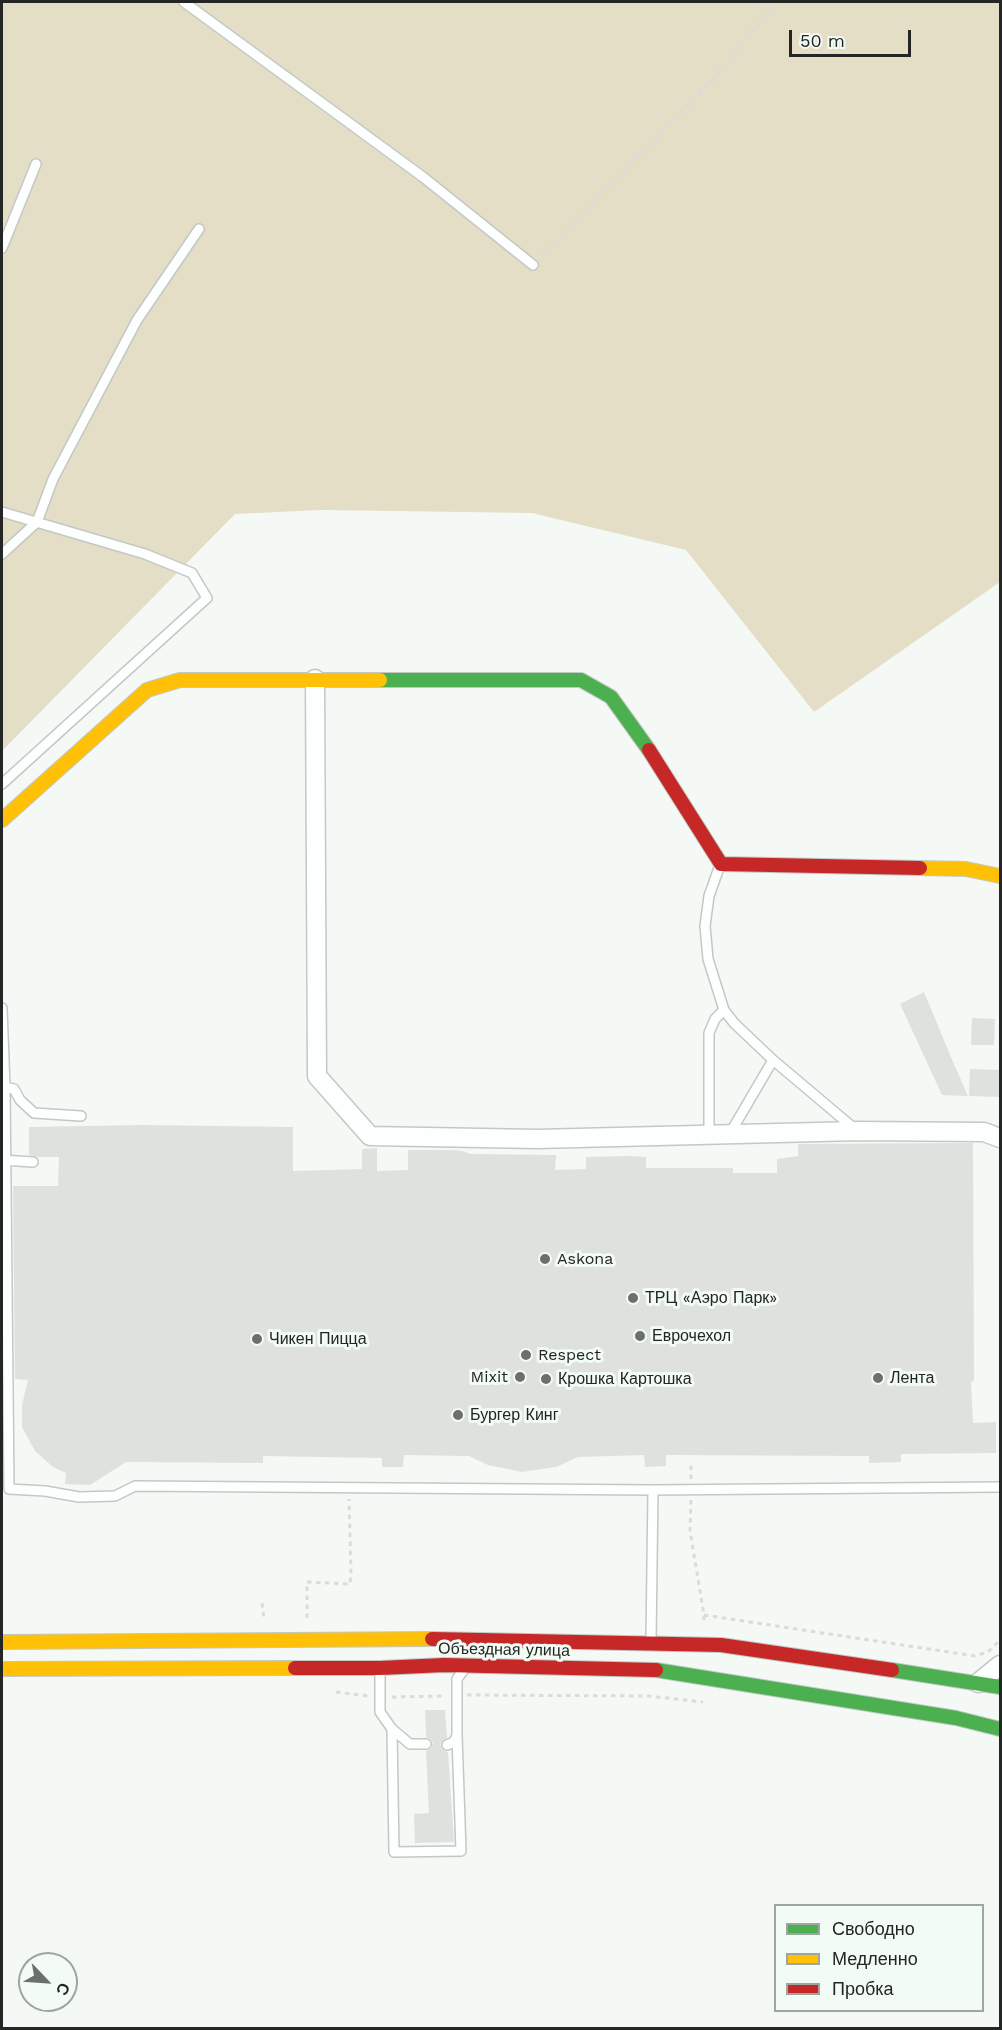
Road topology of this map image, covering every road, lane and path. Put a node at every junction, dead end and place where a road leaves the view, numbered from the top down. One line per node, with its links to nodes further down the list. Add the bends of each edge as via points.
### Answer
1 (184, 2): 6 (lane, via 423,177)
2 (776, 2): 6 (path, via 709,84)
3 (36, 165): 5 (lane)
4 (199, 229): 8 (lane, via 137,320 53,479)
5 (2, 248)
6 (533, 265)
7 (2, 512): 8 (lane)
8 (37, 522): 9 (lane); 11 (lane, via 145,554 192,573 207,598)
9 (2, 554)
10 (315, 679): 12 (main road, via 180,680 147,690); 13 (main road, via 580,680 611,697 651,752); 22 (street, via 317,1076 370,1136)
11 (2, 784)
12 (2, 819)
13 (720, 864): 14 (main road, via 966,868); 16 (lane, via 709,896 705,926 708,959)
14 (1000, 876)
15 (2, 1008): 18 (lane)
16 (724, 1010): 17 (lane); 22 (lane, via 709,1033)
17 (774, 1060): 20 (lane); 21 (lane)
18 (5, 1087): 19 (lane, via 14,1089 34,1113); 28 (lane, via 9,1489 79,1497 115,1496 135,1486)
19 (81, 1116)
20 (858, 1131): 21 (street); 23 (street, via 984,1132)
21 (729, 1135): 22 (street)
22 (708, 1136)
23 (1000, 1138)
24 (2, 1160): 25 (lane)
25 (33, 1162)
26 (692, 1463): 29 (path)
27 (1000, 1487): 29 (lane)
28 (349, 1488): 30 (lane); 33 (path, via 350,1584 307,1582)
29 (691, 1489): 30 (lane); 34 (path, via 690,1530 705,1615 975,1656 988,1652)
30 (653, 1490): 36 (lane)
31 (262, 1603): 32 (path, via 264,1620)
32 (274, 1620)
33 (307, 1620)
34 (1000, 1640)
35 (2, 1642): 36 (main road, Объездная улица, via 452,1639)
36 (650, 1657): 37 (main road, Объездная улица); 41 (main road, Объездная улица, via 721,1645); 48 (main road, Объездная улица)
37 (467, 1665): 39 (main road, Объездная улица); 44 (lane, via 457,1679)
38 (1000, 1665): 41 (street)
39 (380, 1668): 40 (main road, Объездная улица); 45 (lane)
40 (2, 1670)
41 (978, 1683): 42 (main road, Объездная улица)
42 (1000, 1687)
43 (332, 1691): 45 (path)
44 (456, 1696): 45 (path); 46 (path, via 648,1695); 49 (lane)
45 (380, 1698): 47 (lane, via 380,1712)
46 (708, 1702)
47 (392, 1729): 49 (lane, via 394,1852 461,1851); 50 (lane, via 410,1743)
48 (1000, 1729)
49 (457, 1735): 51 (lane)
50 (426, 1744)
51 (447, 1745)

